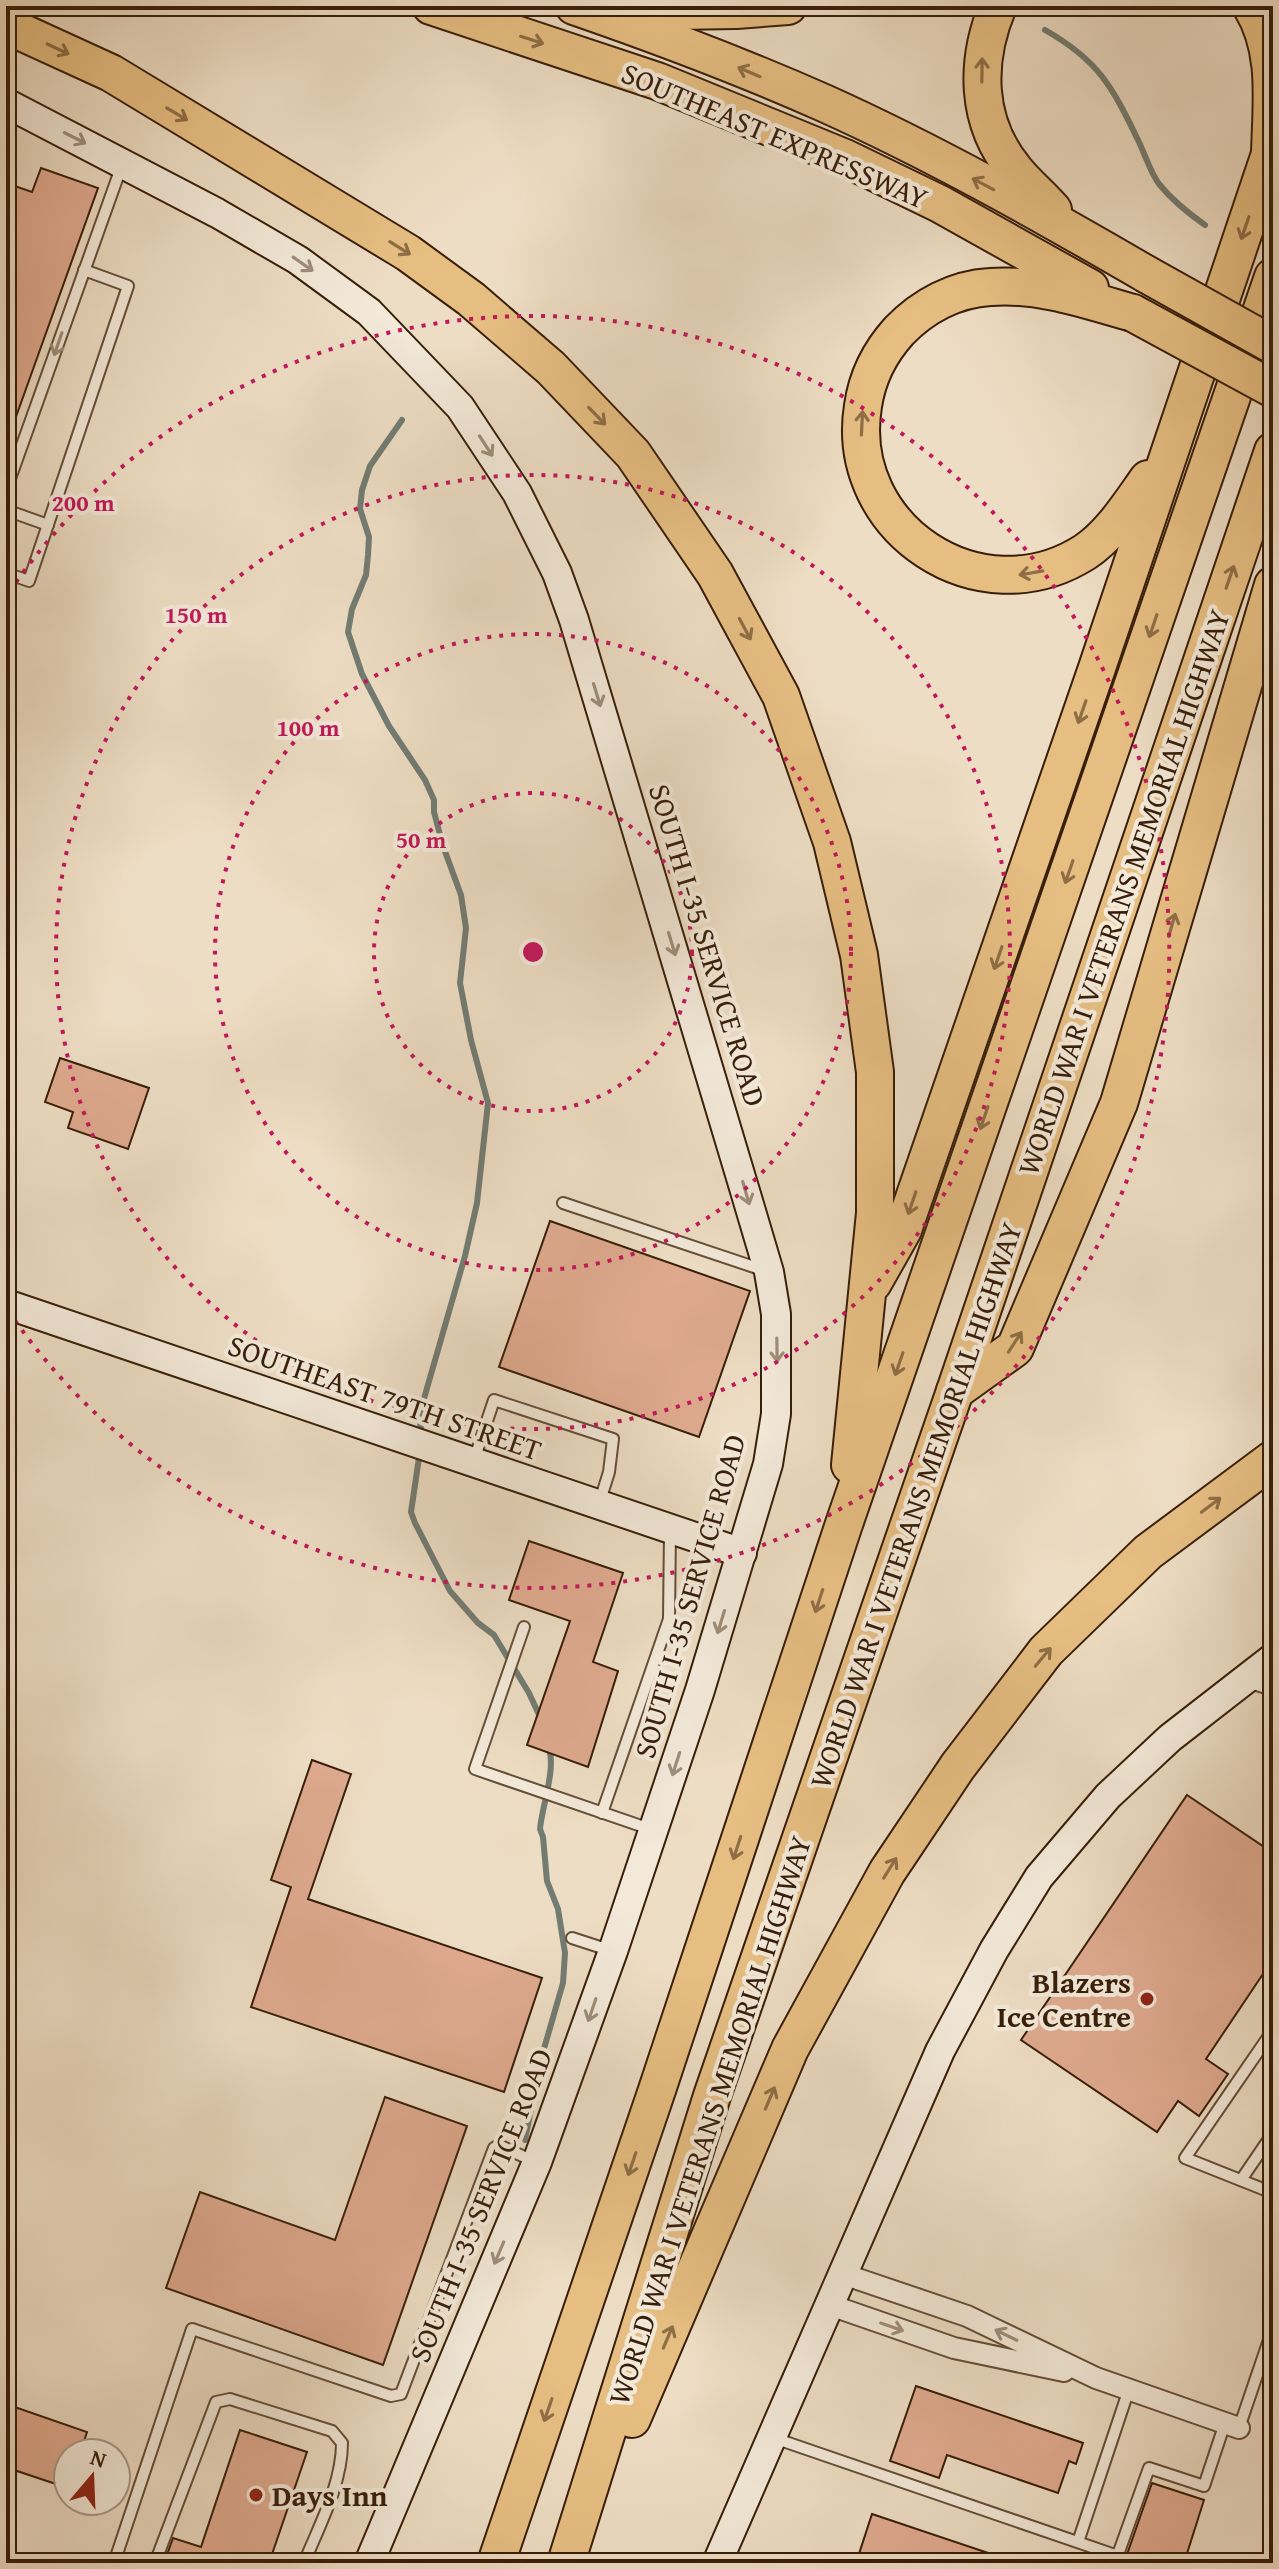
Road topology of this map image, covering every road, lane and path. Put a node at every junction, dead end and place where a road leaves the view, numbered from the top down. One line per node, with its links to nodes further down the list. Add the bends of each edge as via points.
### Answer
1 (431, 6): 13 (highway, SOUTHEAST EXPRESSWAY, one-way to 13, via 657,81 845,158 940,204)
2 (788, 6): 5 (highway)
3 (998, 6): 10 (highway, one-way to 3, via 1014,169 992,131 982,59)
4 (1251, 6): 8 (highway, via 1266,37 1271,66)
5 (583, 9): 10 (highway, SOUTHEAST EXPRESSWAY, one-way to 5, via 824,103)
6 (6, 25): 27 (highway, one-way to 27, via 124,81 408,253 471,299 551,368 633,454 715,574 781,696 832,842 859,955 875,1072 875,1213)
7 (6, 103): 9 (street, SOUTH I-35 SERVICE ROAD, one-way to 9)
8 (1272, 150): 17 (highway, one-way to 17)
9 (123, 163): 11 (lane); 26 (street, SOUTH I-35 SERVICE ROAD, one-way to 26, via 298,260 369,312 460,407 517,493 574,620)
10 (1077, 234): 14 (highway, SOUTHEAST EXPRESSWAY, bridge)
11 (84, 270): 18 (lane, one-way to 18); 20 (lane, via 128,286)
12 (1273, 277): 33 (highway, WORLD WAR I VETERANS MEMORIAL HIGHWAY, one-way to 33)
13 (1133, 313): 15 (highway, SOUTHEAST EXPRESSWAY, bridge); 17 (highway, one-way to 13, via 1087,551 1022,575 974,571 926,551 891,519 867,474 861,421 874,367 902,328 939,300 1014,286 1059,292)
14 (1273, 345)
15 (1273, 389)
16 (1273, 451): 29 (highway, WORLD WAR I VETERANS MEMORIAL HIGHWAY, one-way to 16)
17 (1168, 452): 27 (highway, one-way to 27, via 903,1230)
18 (6, 490)
19 (6, 510): 20 (lane)
20 (48, 525): 21 (lane, via 29,581)
21 (6, 573)
22 (1273, 585): 23 (highway)
23 (1258, 631): 24 (highway); 29 (highway, one-way to 23, via 1015,1348 1119,1103)
24 (1273, 678)
25 (563, 1203): 26 (lane)
26 (769, 1272): 35 (street, SOUTH I-35 SERVICE ROAD, one-way to 35, via 776,1314 776,1414 768,1464)
27 (868, 1293): 33 (highway)
28 (6, 1304): 31 (street, SOUTHEAST 79TH STREET)
29 (955, 1391): 62 (highway, WORLD WAR I VETERANS MEMORIAL HIGHWAY, via 712,2096)
30 (1273, 1459): 62 (highway, one-way to 30, via 790,2049 887,1872 958,1766 1046,1651 1148,1552)
31 (473, 1462): 32 (street, SOUTHEAST 79TH STREET); 32 (lane, via 494,1400 613,1439)
32 (599, 1505): 34 (street, SOUTHEAST 79TH STREET)
33 (843, 1527): 61 (highway, WORLD WAR I VETERANS MEMORIAL HIGHWAY, one-way to 61)
34 (670, 1529): 35 (street, SOUTHEAST 79TH STREET); 39 (lane, via 669,1619)
35 (742, 1553): 40 (street, SOUTH I-35 SERVICE ROAD, one-way to 40)
36 (524, 1627): 39 (lane, via 475,1769)
37 (1273, 1658): 38 (street)
38 (1260, 1681): 48 (street, via 1170,1738 1108,1796 1039,1877 940,2051)
39 (602, 1813): 40 (lane)
40 (654, 1831): 42 (street, SOUTH I-35 SERVICE ROAD)
41 (572, 1938): 42 (lane)
42 (613, 1951): 45 (street, SOUTH I-35 SERVICE ROAD, one-way to 45)
43 (1273, 2030): 46 (lane, via 1185,2158)
44 (1273, 2133): 46 (lane)
45 (537, 2162): 57 (lane, via 505,2145 494,2148 401,2394 391,2396 192,2329); 60 (street, SOUTH I-35 SERVICE ROAD, one-way to 60)
46 (1241, 2180): 47 (lane)
47 (1273, 2193)
48 (843, 2274): 49 (street); 51 (street, one-way to 48, via 967,2316)
49 (830, 2305): 51 (street, one-way to 51, via 954,2348); 54 (street)
50 (1273, 2328): 53 (lane)
51 (1096, 2378): 52 (street)
52 (1129, 2389): 53 (street); 55 (lane)
53 (1232, 2425): 56 (lane, via 1204,2486 1149,2468)
54 (772, 2437): 55 (lane); 63 (street)
55 (1078, 2542): 56 (lane)
56 (1116, 2559)
57 (114, 2563)
58 (155, 2563): 59 (lane, via 216,2402 230,2399 332,2431 342,2443 330,2498)
59 (304, 2563)
60 (369, 2563)
61 (496, 2563)
62 (568, 2563)
63 (717, 2563)

